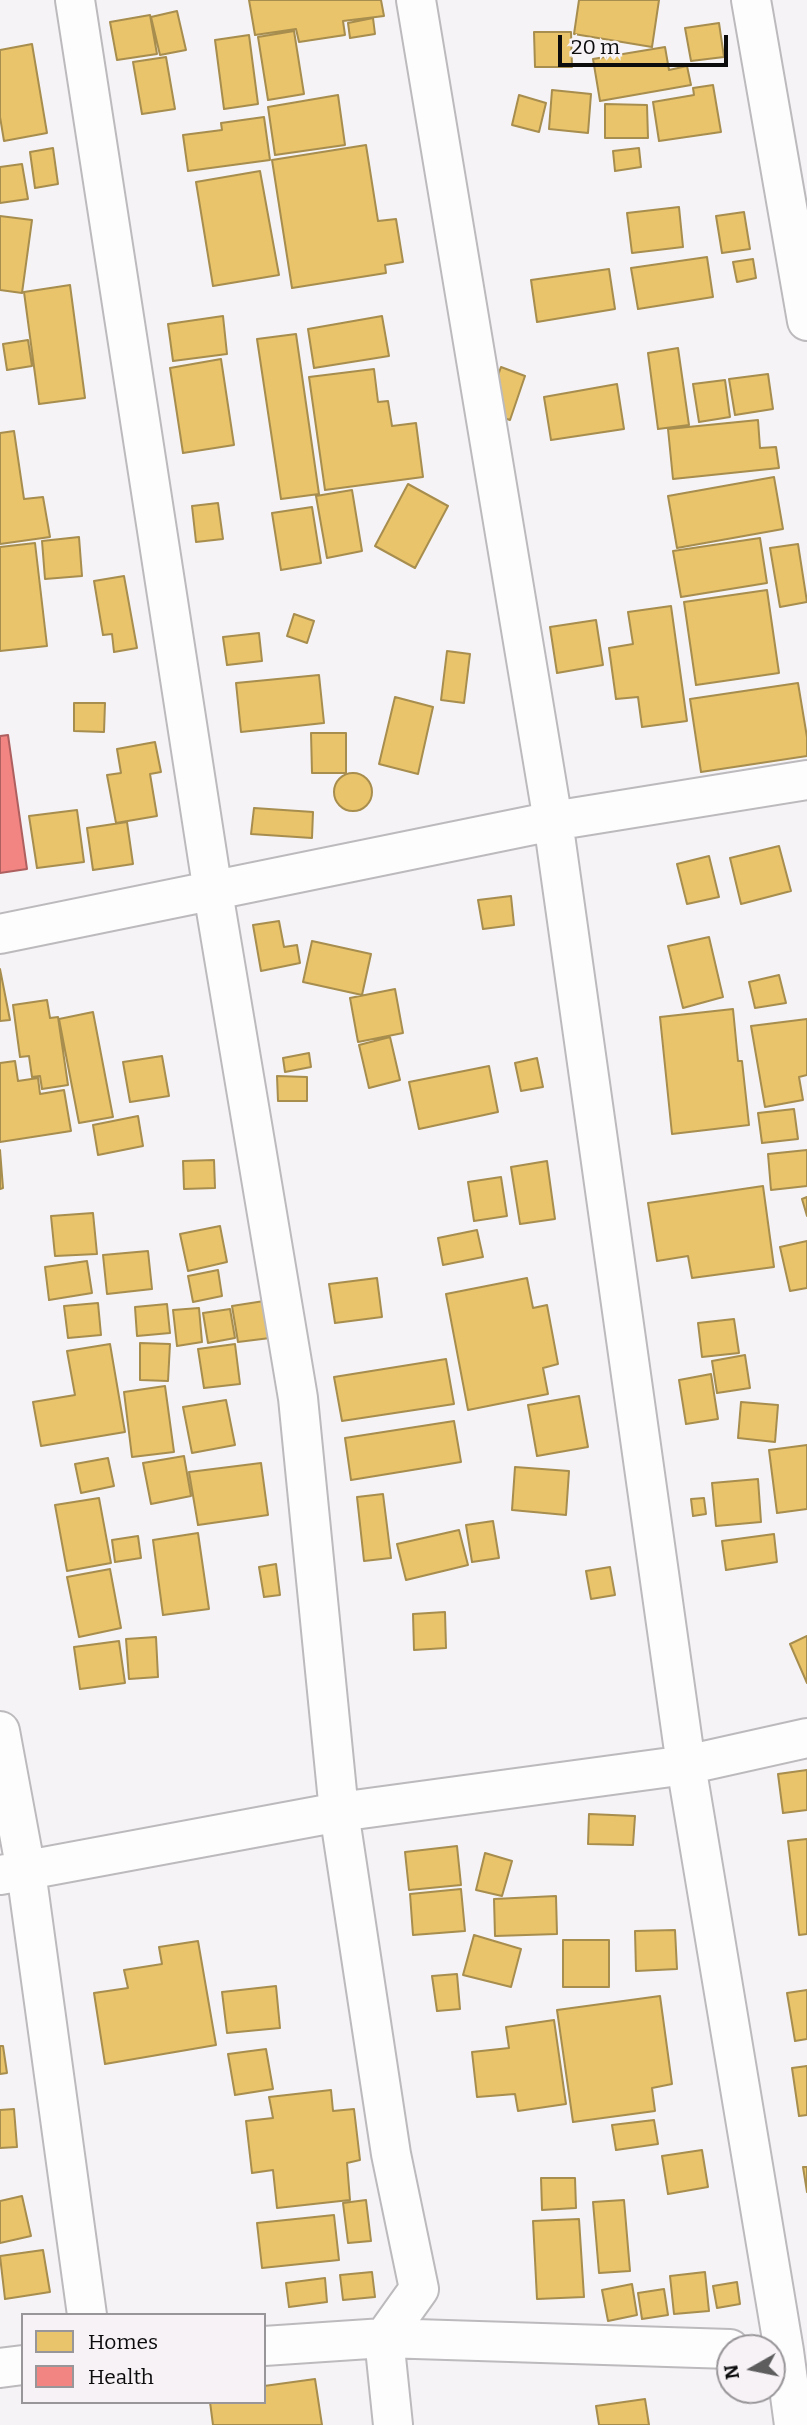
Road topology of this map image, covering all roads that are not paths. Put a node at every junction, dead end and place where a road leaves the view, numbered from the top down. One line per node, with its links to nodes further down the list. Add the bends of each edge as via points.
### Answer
1 (75, 0): 7 (street)
2 (416, 0): 6 (street)
3 (751, 0): 4 (street)
4 (807, 321)
5 (807, 780): 6 (street)
6 (553, 821): 7 (street); 11 (street)
7 (213, 892): 8 (street); 12 (street, via 298,1398)
8 (0, 934)
9 (0, 1731): 13 (street)
10 (807, 1738): 11 (street)
11 (686, 1765): 12 (street); 18 (street)
12 (339, 1812): 13 (street); 15 (street, via 391,2154 419,2289)
13 (13, 1873): 14 (street)
14 (88, 2313)
15 (384, 2338): 16 (street); 17 (street); 21 (street)
16 (266, 2346)
17 (716, 2350)
18 (788, 2353): 22 (street)
19 (21, 2365): 20 (street)
20 (0, 2368)
21 (393, 2425)
22 (794, 2425)

